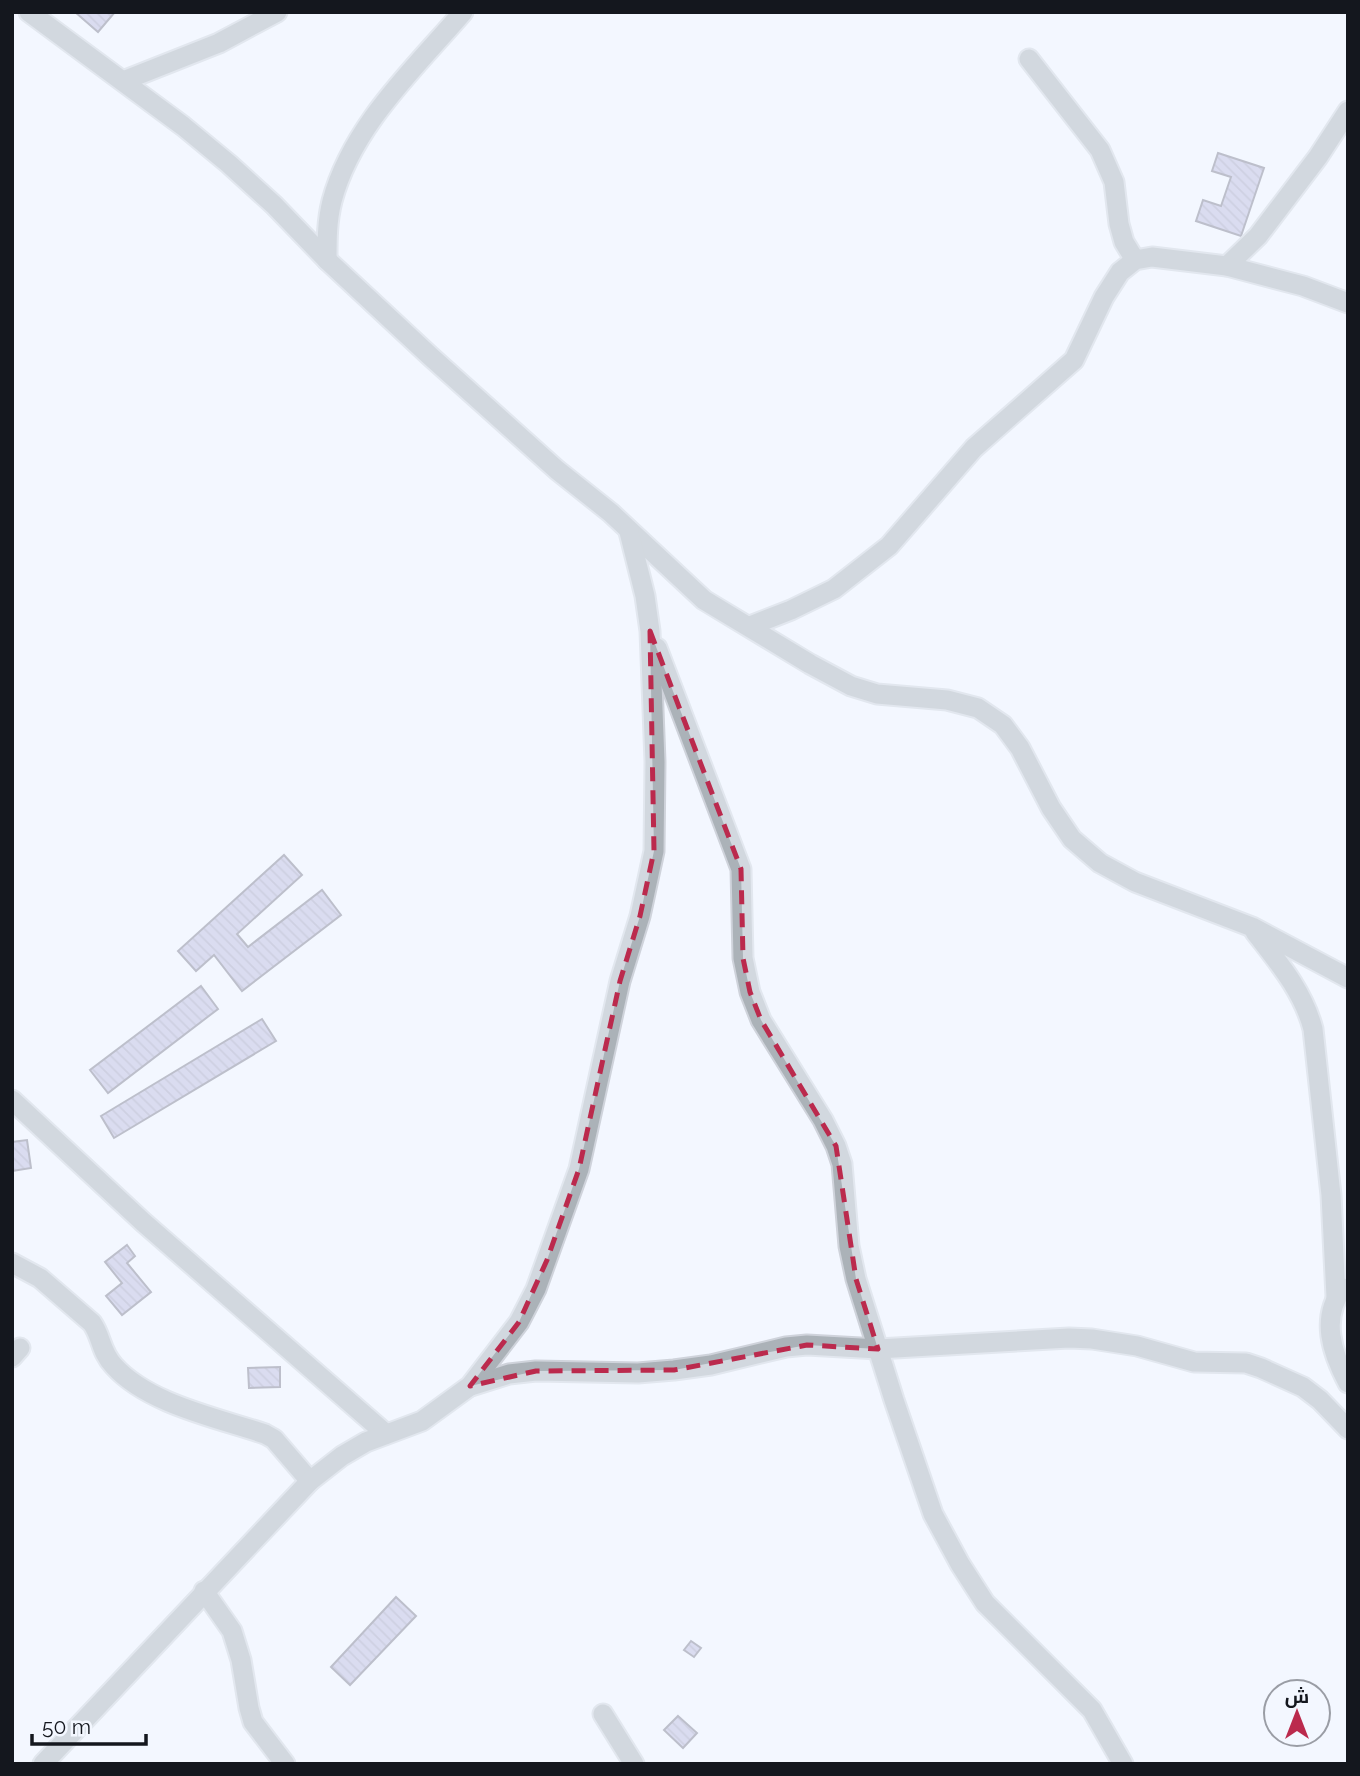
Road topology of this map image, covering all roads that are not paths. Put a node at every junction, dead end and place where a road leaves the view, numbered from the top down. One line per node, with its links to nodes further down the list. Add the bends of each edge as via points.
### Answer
1 (29, 12): 5 (street)
2 (277, 12): 5 (street, via 219,43)
3 (463, 12): 7 (street, via 380,107 361,136 332,200)
4 (1029, 59): 8 (street, via 1100,150 1114,181 1124,242)
5 (123, 81): 7 (street, via 229,164)
6 (1348, 111): 9 (street, via 1258,236)
7 (327, 260): 11 (street)
8 (1135, 260): 9 (street, via 1152,257); 12 (street, via 1120,272 1104,298 1074,360 974,448 889,545 834,589)
9 (1227, 266): 10 (street)
10 (1348, 303)
11 (629, 532): 12 (street, via 704,600); 13 (street)
12 (750, 626): 14 (street, via 851,687 978,708 1003,725 1072,839 1100,863 1135,882)
13 (650, 631): 19 (street, via 741,869 743,958 750,992 761,1020 836,1146 852,1257); 21 (street, via 654,851 640,916 620,981 579,1169 547,1260 519,1322)
14 (1252, 927): 15 (street); 18 (street, via 1294,986 1313,1029)
15 (1348, 978)
16 (12, 1100): 23 (street, via 143,1222)
17 (12, 1263): 24 (street, via 40,1279 92,1323 105,1356 126,1377 200,1414 274,1439)
18 (1342, 1290): 20 (street, via 1330,1314 1329,1335)
19 (878, 1349): 21 (street, via 797,1346 674,1370 536,1371); 22 (street, via 1069,1338 1138,1346 1194,1362 1246,1363 1303,1387); 30 (street, via 933,1514 960,1564 985,1602 1092,1710)
20 (1348, 1383)
21 (470, 1386): 23 (street, via 422,1421)
22 (1348, 1429)
23 (386, 1434): 24 (street, via 342,1456)
24 (310, 1480): 25 (street)
25 (204, 1591): 27 (street); 28 (street, via 232,1631 253,1723)
26 (603, 1714): 29 (street)
27 (43, 1764)
28 (285, 1764)
29 (634, 1764)
30 (1122, 1764)

